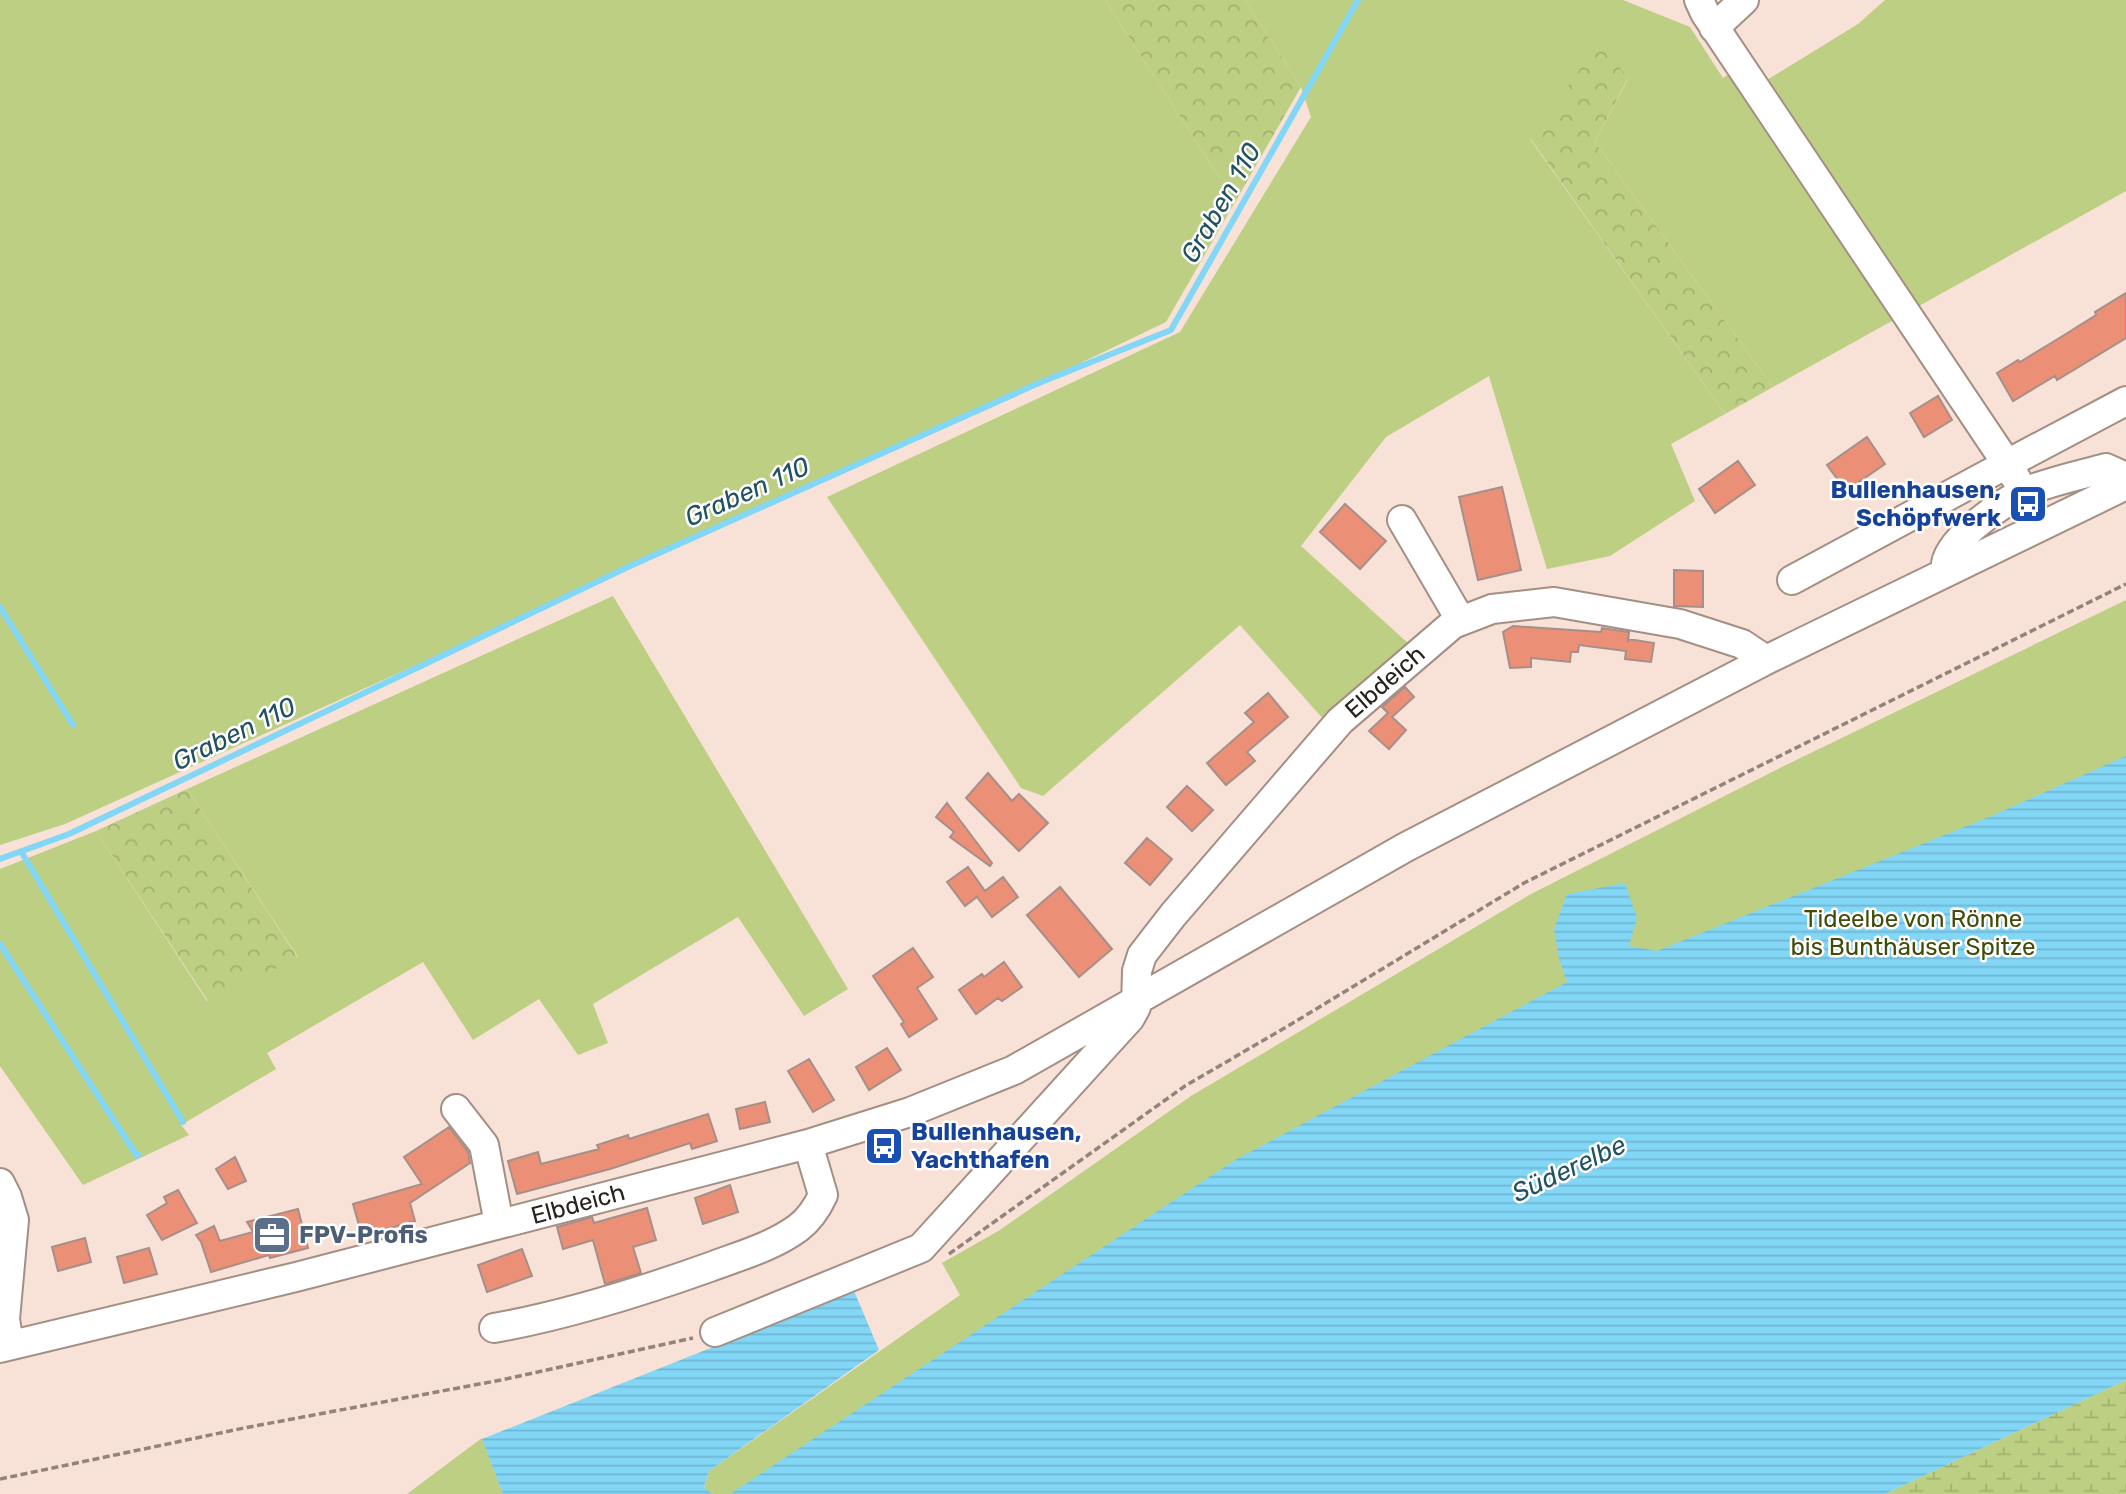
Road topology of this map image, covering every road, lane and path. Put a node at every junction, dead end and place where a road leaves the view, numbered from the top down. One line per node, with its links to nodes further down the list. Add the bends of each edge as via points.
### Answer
1 (1699, 0): 3 (street)
2 (1744, 0): 3 (street)
3 (1714, 27): 5 (street)
4 (2126, 401): 5 (street)
5 (2007, 464): 8 (street); 11 (street)
6 (2126, 477): 8 (street, via 2106,468)
7 (2126, 485): 10 (street, Elbdeich)
8 (2024, 492): 10 (street, via 1961,537 1947,554)
9 (1402, 520): 13 (street)
10 (1947, 572): 14 (street, Elbdeich)
11 (1792, 580)
12 (2126, 584): 20 (path, via 1524,883 1185,1086 953,1252 933,1262)
13 (1461, 621): 14 (street, Elbdeich, via 1492,608 1554,602 1680,624 1742,644); 15 (street, Elbdeich, via 1340,721 1173,915 1142,955)
14 (1766, 660): 15 (street, Elbdeich, via 1406,847)
15 (1135, 1003): 17 (street, Elbdeich, via 1014,1070 910,1112); 20 (street, via 1130,1018)
16 (456, 1110): 19 (street, via 484,1145)
17 (808, 1144): 19 (street, Elbdeich); 21 (street, via 823,1195 815,1212 779,1240 664,1283)
18 (0, 1184): 23 (street, via 14,1220)
19 (499, 1224): 23 (street, Elbdeich)
20 (920, 1248): 22 (street)
21 (495, 1328)
22 (715, 1332): 24 (path, via 501,1380)
23 (5, 1347)
24 (0, 1479)

